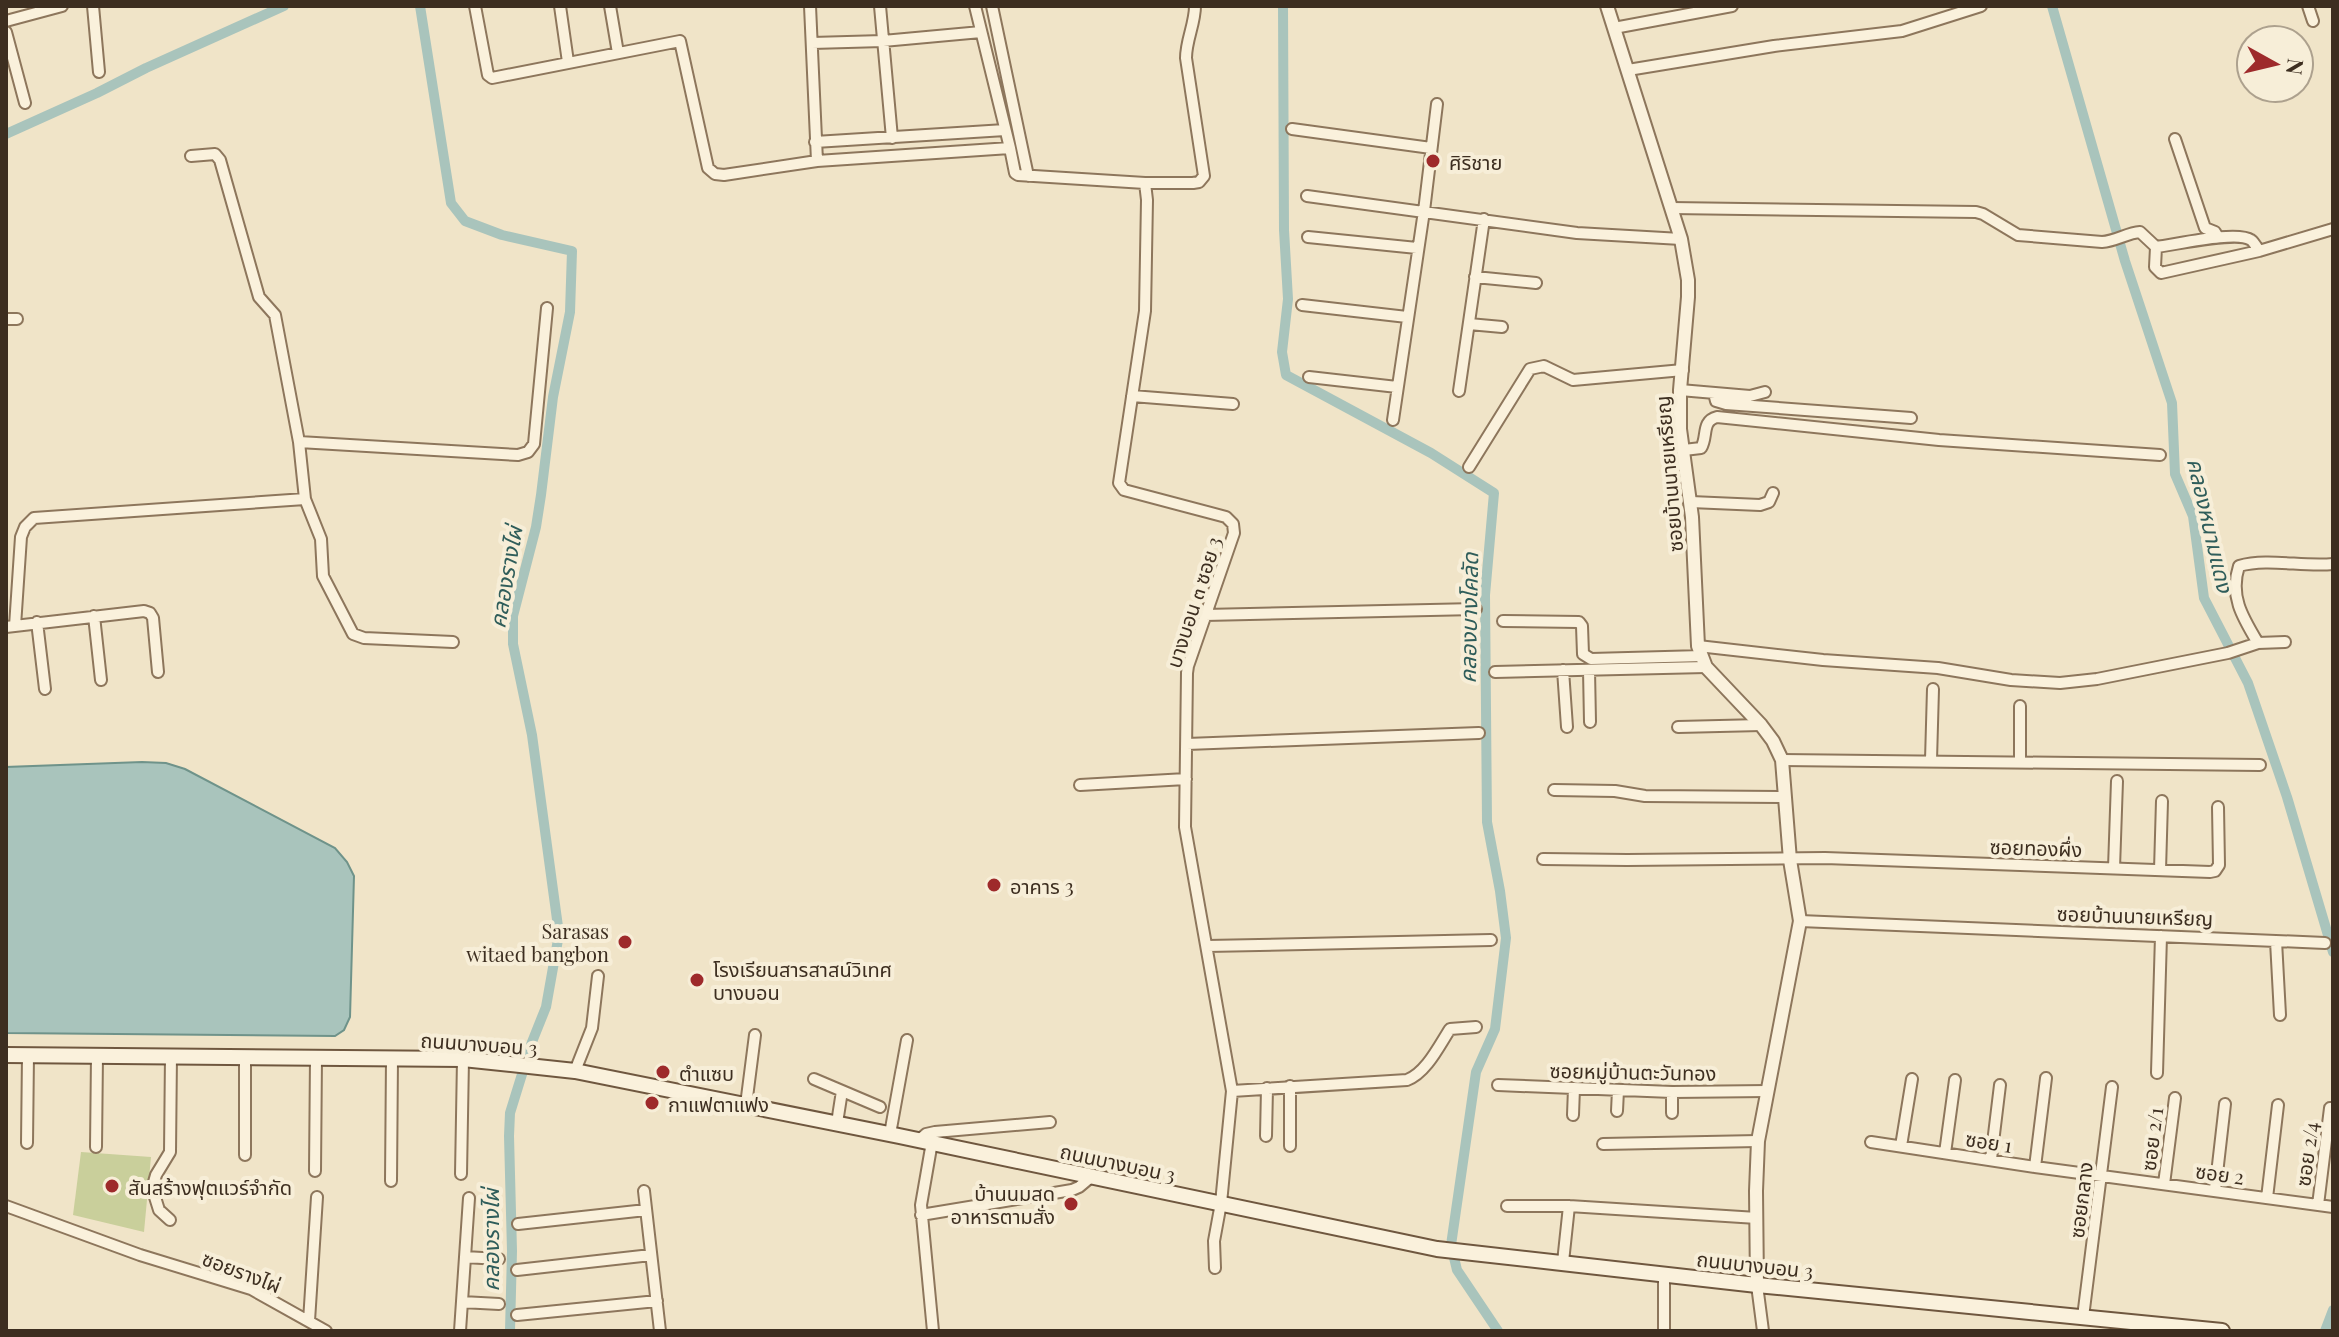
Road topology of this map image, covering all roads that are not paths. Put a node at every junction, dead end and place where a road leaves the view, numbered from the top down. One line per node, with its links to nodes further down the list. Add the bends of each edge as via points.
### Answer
1 (62, 6): 15 (street)
2 (93, 6): 25 (street)
3 (475, 6): 23 (street, via 492,78)
4 (560, 6): 23 (street)
5 (610, 6): 22 (street)
6 (810, 6): 21 (street)
7 (880, 6): 20 (street)
8 (975, 6): 19 (street)
9 (992, 6): 37 (street)
10 (1195, 6): 38 (street, via 1186,58 1204,176 1193,183)
11 (1607, 6): 17 (street, ซอยบ้านนายเหรียญ)
12 (1732, 6): 17 (street)
13 (1981, 6): 24 (street, via 1902,31)
14 (2308, 6): 16 (street)
15 (6, 21)
16 (2313, 21)
17 (1614, 28): 24 (street, ซอยบ้านนายเหรียญ)
18 (6, 32): 26 (street)
19 (981, 32): 20 (street); 29 (street)
20 (883, 41): 21 (street); 30 (street)
21 (812, 43): 32 (street)
22 (618, 53): 23 (street); 36 (street, via 680,41 708,168 715,174)
23 (568, 62)
24 (1628, 70): 40 (street, ซอยบ้านนายเหรียญ)
25 (99, 72)
26 (25, 103)
27 (1437, 104): 34 (street)
28 (1292, 129): 34 (street)
29 (1005, 130): 30 (street); 33 (street)
30 (892, 138): 32 (street)
31 (2175, 139): 45 (street, via 2205,228)
32 (815, 142): 36 (street)
33 (1010, 148): 36 (street); 37 (street, via 1015,174)
34 (1431, 148): 41 (street)
35 (191, 156): 68 (street, via 215,154 220,160 259,297 275,315)
36 (817, 161)
37 (1028, 176): 38 (street)
38 (1145, 183): 64 (street, บางบอน ๓ ซอย 3, via 1145,311)
39 (1307, 196): 41 (street)
40 (1671, 208): 46 (street, ซอยบ้านนายเหรียญ); 47 (street, via 1976,212 2018,235 2111,241 2140,232)
41 (1424, 211): 42 (street); 48 (street)
42 (1484, 219): 46 (street, via 1577,233); 50 (street)
43 (2333, 229): 49 (street)
44 (1308, 237): 48 (street)
45 (2218, 237): 47 (street); 49 (street, via 2241,237)
46 (1681, 239): 57 (street, ซอยบ้านนายเหรียญ, via 1688,280)
47 (2156, 247): 49 (street, via 2155,267 2161,273)
48 (1417, 248): 54 (street)
49 (2259, 251)
50 (1475, 277): 51 (street); 55 (street)
51 (1536, 283)
52 (1302, 305): 54 (street)
53 (547, 308): 68 (street, via 534,444 528,452)
54 (1407, 317): 59 (street)
55 (1469, 324): 56 (street); 61 (street)
56 (1502, 327)
57 (1683, 370): 60 (street, ซอยบ้านนายเหรียญ); 71 (street, via 1573,380 1544,366 1530,369)
58 (1309, 377): 59 (street)
59 (1397, 387): 67 (street)
60 (1680, 390): 63 (street); 69 (street, ซอยบ้านนายเหรียญ)
61 (1459, 391)
62 (1765, 392): 63 (street)
63 (1714, 393): 66 (street, via 1716,401 1726,404)
64 (1132, 396): 65 (street); 77 (street, บางบอน ๓ ซอย 3, via 1121,487 1226,517 1233,524)
65 (1233, 404)
66 (1911, 418)
67 (1393, 420)
68 (299, 442): 73 (street)
69 (1684, 450): 70 (street, via 1702,446 1707,423 1717,417); 74 (street, ซอยบ้านนายเหรียญ)
70 (2160, 455)
71 (1469, 467)
72 (1773, 493): 74 (street, via 1760,505)
73 (305, 499): 81 (street, via 34,518 21,537); 82 (street, via 321,539 323,576 353,634)
74 (1691, 502): 85 (street, ซอยบ้านนายเหรียญ)
75 (2333, 564): 84 (street, via 2239,566 2238,608)
76 (1476, 609): 77 (street)
77 (1205, 615): 99 (street, บางบอน ๓ ซอย 3, via 1188,666)
78 (94, 616): 80 (street); 88 (street, via 150,613); 90 (street)
79 (1503, 621): 85 (street, via 1579,622 1583,654 1591,659)
80 (37, 622): 81 (street); 91 (street)
81 (11, 626)
82 (453, 642)
83 (2285, 642): 84 (street)
84 (2253, 645): 85 (street, via 2097,679 2047,683 1938,668)
85 (1702, 656): 87 (street); 95 (street)
86 (1563, 670): 87 (street); 89 (street); 96 (street)
87 (1589, 670): 94 (street)
88 (158, 672)
89 (1495, 672)
90 (101, 680)
91 (45, 689)
92 (1933, 689): 101 (street)
93 (2020, 706): 102 (street)
94 (1590, 722)
95 (1761, 725): 97 (street); 100 (street)
96 (1567, 727)
97 (1678, 727)
98 (1479, 733): 99 (street)
99 (1187, 744): 104 (street, บางบอน ๓ ซอย 3)
100 (1782, 760): 101 (street); 108 (street)
101 (1931, 760): 102 (street)
102 (2020, 761): 103 (street)
103 (2260, 765)
104 (1186, 779): 106 (street); 120 (street, บางบอน ๓ ซอย 3, via 1185,827)
105 (2117, 781): 113 (street)
106 (1080, 785)
107 (1554, 790): 108 (street)
108 (1784, 797): 112 (street)
109 (2162, 801): 114 (street)
110 (2218, 807): 114 (street, ซอยทองผึ่ง, via 2215,871)
111 (1543, 859): 112 (street, ซอยทองผึ่ง)
112 (1790, 860): 113 (street, ซอยทองผึ่ง); 115 (street)
113 (2114, 868): 114 (street, ซอยทองผึ่ง)
114 (2160, 870)
115 (1800, 921): 116 (street, ซอยบ้านนายเหรียญ); 149 (street)
116 (2161, 936): 118 (street, ซอยบ้านนายเหรียญ); 135 (street)
117 (1491, 940): 120 (street)
118 (2276, 941): 119 (street, ซอยบ้านนายเหรียญ); 122 (street)
119 (2325, 943)
120 (1207, 946): 148 (street, บางบอน ๓ ซอย 3)
121 (598, 976): 134 (street, via 592,1028)
122 (2280, 1015)
123 (1476, 1027): 142 (street, via 1450,1029 1422,1070 1407,1080)
124 (755, 1035): 153 (street)
125 (907, 1040): 162 (street)
126 (6, 1055): 127 (main road, ถนนบางบอน 3)
127 (28, 1055): 128 (main road, ถนนบางบอน 3); 167 (street)
128 (97, 1055): 129 (main road, ถนนบางบอน 3); 171 (street)
129 (171, 1055): 130 (main road, ถนนบางบอน 3); 196 (street, via 170,1152 154,1182 159,1210)
130 (245, 1056): 131 (main road, ถนนบางบอน 3); 173 (street)
131 (316, 1057): 132 (main road, ถนนบางบอน 3); 176 (street)
132 (392, 1058): 133 (main road, ถนนบางบอน 3); 180 (street)
133 (463, 1059): 134 (main road, ถนนบางบอน 3); 177 (street)
134 (575, 1071): 153 (main road, ถนนบางบอน 3)
135 (2157, 1073)
136 (2046, 1078): 175 (street)
137 (814, 1079): 147 (street)
138 (1912, 1079): 170 (street)
139 (1955, 1080): 172 (street)
140 (1498, 1085): 145 (street, ซอยหมู่บ้านตะวันทอง)
141 (2000, 1085): 174 (street)
142 (1290, 1086): 144 (street); 169 (street)
143 (2112, 1087): 178 (street, ซอยกลาง)
144 (1267, 1088): 148 (street); 163 (street)
145 (1574, 1088): 146 (street, ซอยหมู่บ้านตะวันทอง); 159 (street)
146 (1618, 1090): 150 (street, ซอยหมู่บ้านตะวันทอง); 157 (street)
147 (842, 1091): 155 (street); 161 (street)
148 (1232, 1091): 187 (street, บางบอน ๓ ซอย 3)
149 (1768, 1091): 150 (street, ซอยหมู่บ้านตะวันทอง); 165 (street)
150 (1672, 1092): 158 (street)
151 (2175, 1098): 181 (street, ซอย 2/1)
152 (2225, 1104): 183 (street)
153 (746, 1105): 161 (main road, ถนนบางบอน 3)
154 (2278, 1105): 186 (street)
155 (880, 1107)
156 (2330, 1108): 188 (street, ซอย 2/4)
157 (1617, 1111)
158 (1672, 1113)
159 (1573, 1115)
160 (1050, 1122): 164 (street, via 935,1132 926,1134)
161 (837, 1123): 162 (main road, ถนนบางบอน 3)
162 (890, 1134): 164 (main road, ถนนบางบอน 3)
163 (1266, 1136)
164 (926, 1141): 179 (main road, ถนนบางบอน 3); 194 (street)
165 (1758, 1141): 168 (street); 195 (street)
166 (1871, 1142): 170 (street, ซอย 1)
167 (27, 1143)
168 (1603, 1144)
169 (1290, 1146)
170 (1901, 1146): 172 (street, ซอย 1)
171 (96, 1147)
172 (1945, 1153): 174 (street, ซอย 1)
173 (245, 1155)
174 (1991, 1159): 175 (street, ซอย 1)
175 (2035, 1167): 178 (street, ซอย 1)
176 (315, 1171)
177 (461, 1174)
178 (2102, 1175): 181 (street, ซอย 2); 210 (street, ซอยกลาง)
179 (1091, 1177): 187 (main road, ถนนบางบอน 3); 194 (street, via 1072,1190)
180 (391, 1181)
181 (2164, 1184): 183 (street, ซอย 2)
182 (644, 1191): 193 (street)
183 (2215, 1191): 186 (street, ซอย 2)
184 (317, 1197): 211 (street)
185 (469, 1198): 199 (street)
186 (2267, 1198): 188 (street, ซอย 2)
187 (1221, 1203): 201 (main road, ถนนบางบอน 3, via 1437,1249); 202 (street, บางบอน ๓ ซอย 3)
188 (2318, 1205): 192 (street, ซอย 2)
189 (6, 1206): 211 (street, ซอยรางไผ่, via 251,1289)
190 (1507, 1206): 191 (street)
191 (1569, 1206): 195 (street); 201 (street)
192 (2333, 1207)
193 (646, 1210): 197 (street); 198 (street)
194 (921, 1215): 215 (street)
195 (1757, 1218): 205 (street)
196 (170, 1220)
197 (518, 1224)
198 (651, 1255): 203 (street); 206 (street)
199 (465, 1257): 200 (street); 207 (street)
200 (499, 1259)
201 (1563, 1262): 204 (main road, ถนนบางบอน 3)
202 (1215, 1268)
203 (517, 1270)
204 (1664, 1274): 205 (main road, ถนนบางบอน 3); 216 (street)
205 (1757, 1285): 210 (main road, ถนนบางบอน 3); 217 (street)
206 (657, 1301): 209 (street); 214 (street)
207 (462, 1302): 208 (street); 213 (street)
208 (499, 1304)
209 (517, 1315)
210 (2083, 1317): 218 (main road, ถนนบางบอน 3)
211 (309, 1321): 212 (street, ซอยรางไผ่)
212 (326, 1331)
213 (460, 1331)
214 (660, 1331)
215 (933, 1331)
216 (1664, 1331)
217 (1763, 1331)
218 (2222, 1331)

